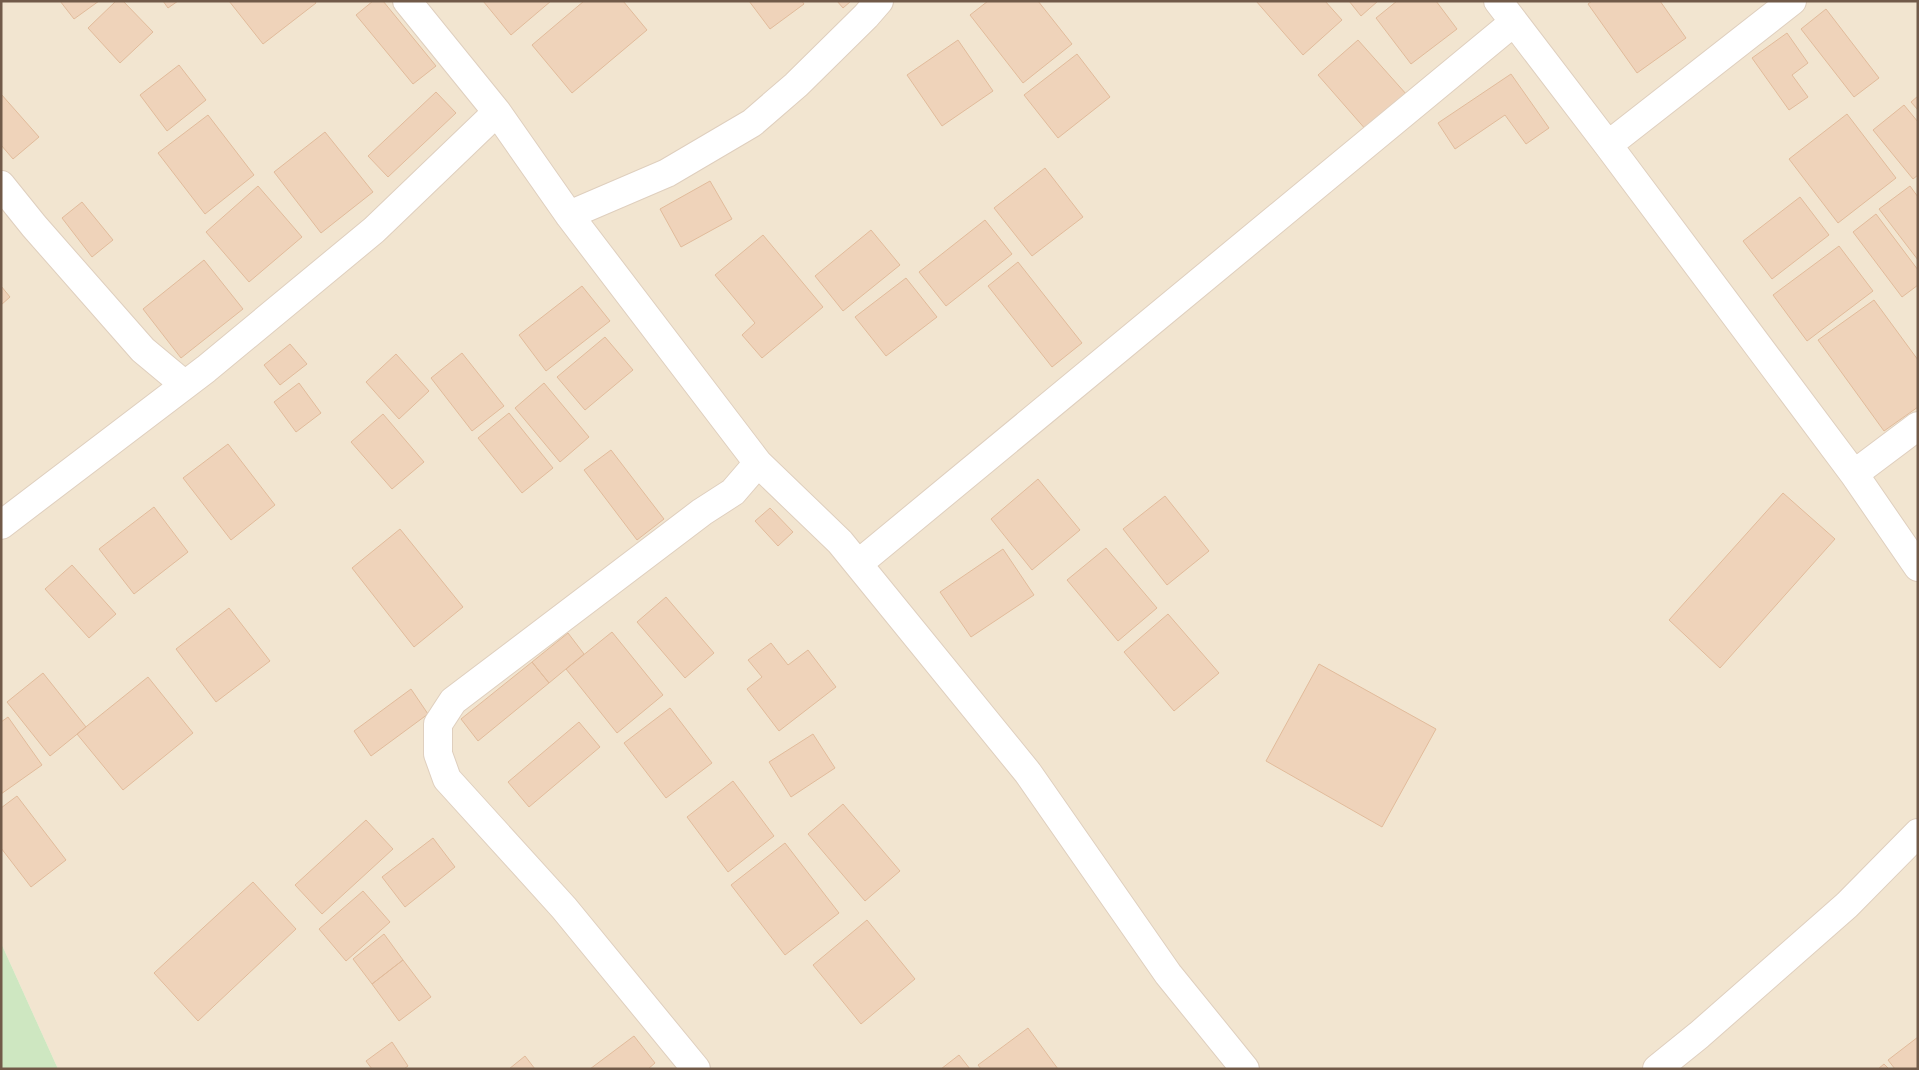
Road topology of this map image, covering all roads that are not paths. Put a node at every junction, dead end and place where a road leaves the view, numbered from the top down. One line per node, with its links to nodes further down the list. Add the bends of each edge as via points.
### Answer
1 (407, 1): 5 (street)
2 (879, 1): 8 (street, via 796,85 752,123 667,173)
3 (1792, 1): 6 (street)
4 (1506, 12): 6 (street); 14 (street)
5 (497, 112): 8 (street); 9 (street, via 374,230)
6 (1608, 145): 12 (street)
7 (1, 185): 9 (street, via 143,350)
8 (569, 215): 11 (street)
9 (185, 385): 13 (street)
10 (1918, 426): 12 (street)
11 (758, 463): 14 (street, via 840,542); 17 (street, via 733,492 702,512 453,701 438,724 438,754 447,779 564,908)
12 (1854, 474): 15 (street)
13 (1, 525)
14 (858, 564): 18 (street, via 1028,772 1168,974)
15 (1918, 567)
16 (1918, 833): 19 (street, via 1847,905)
17 (696, 1069)
18 (1245, 1069)
19 (1657, 1069)

